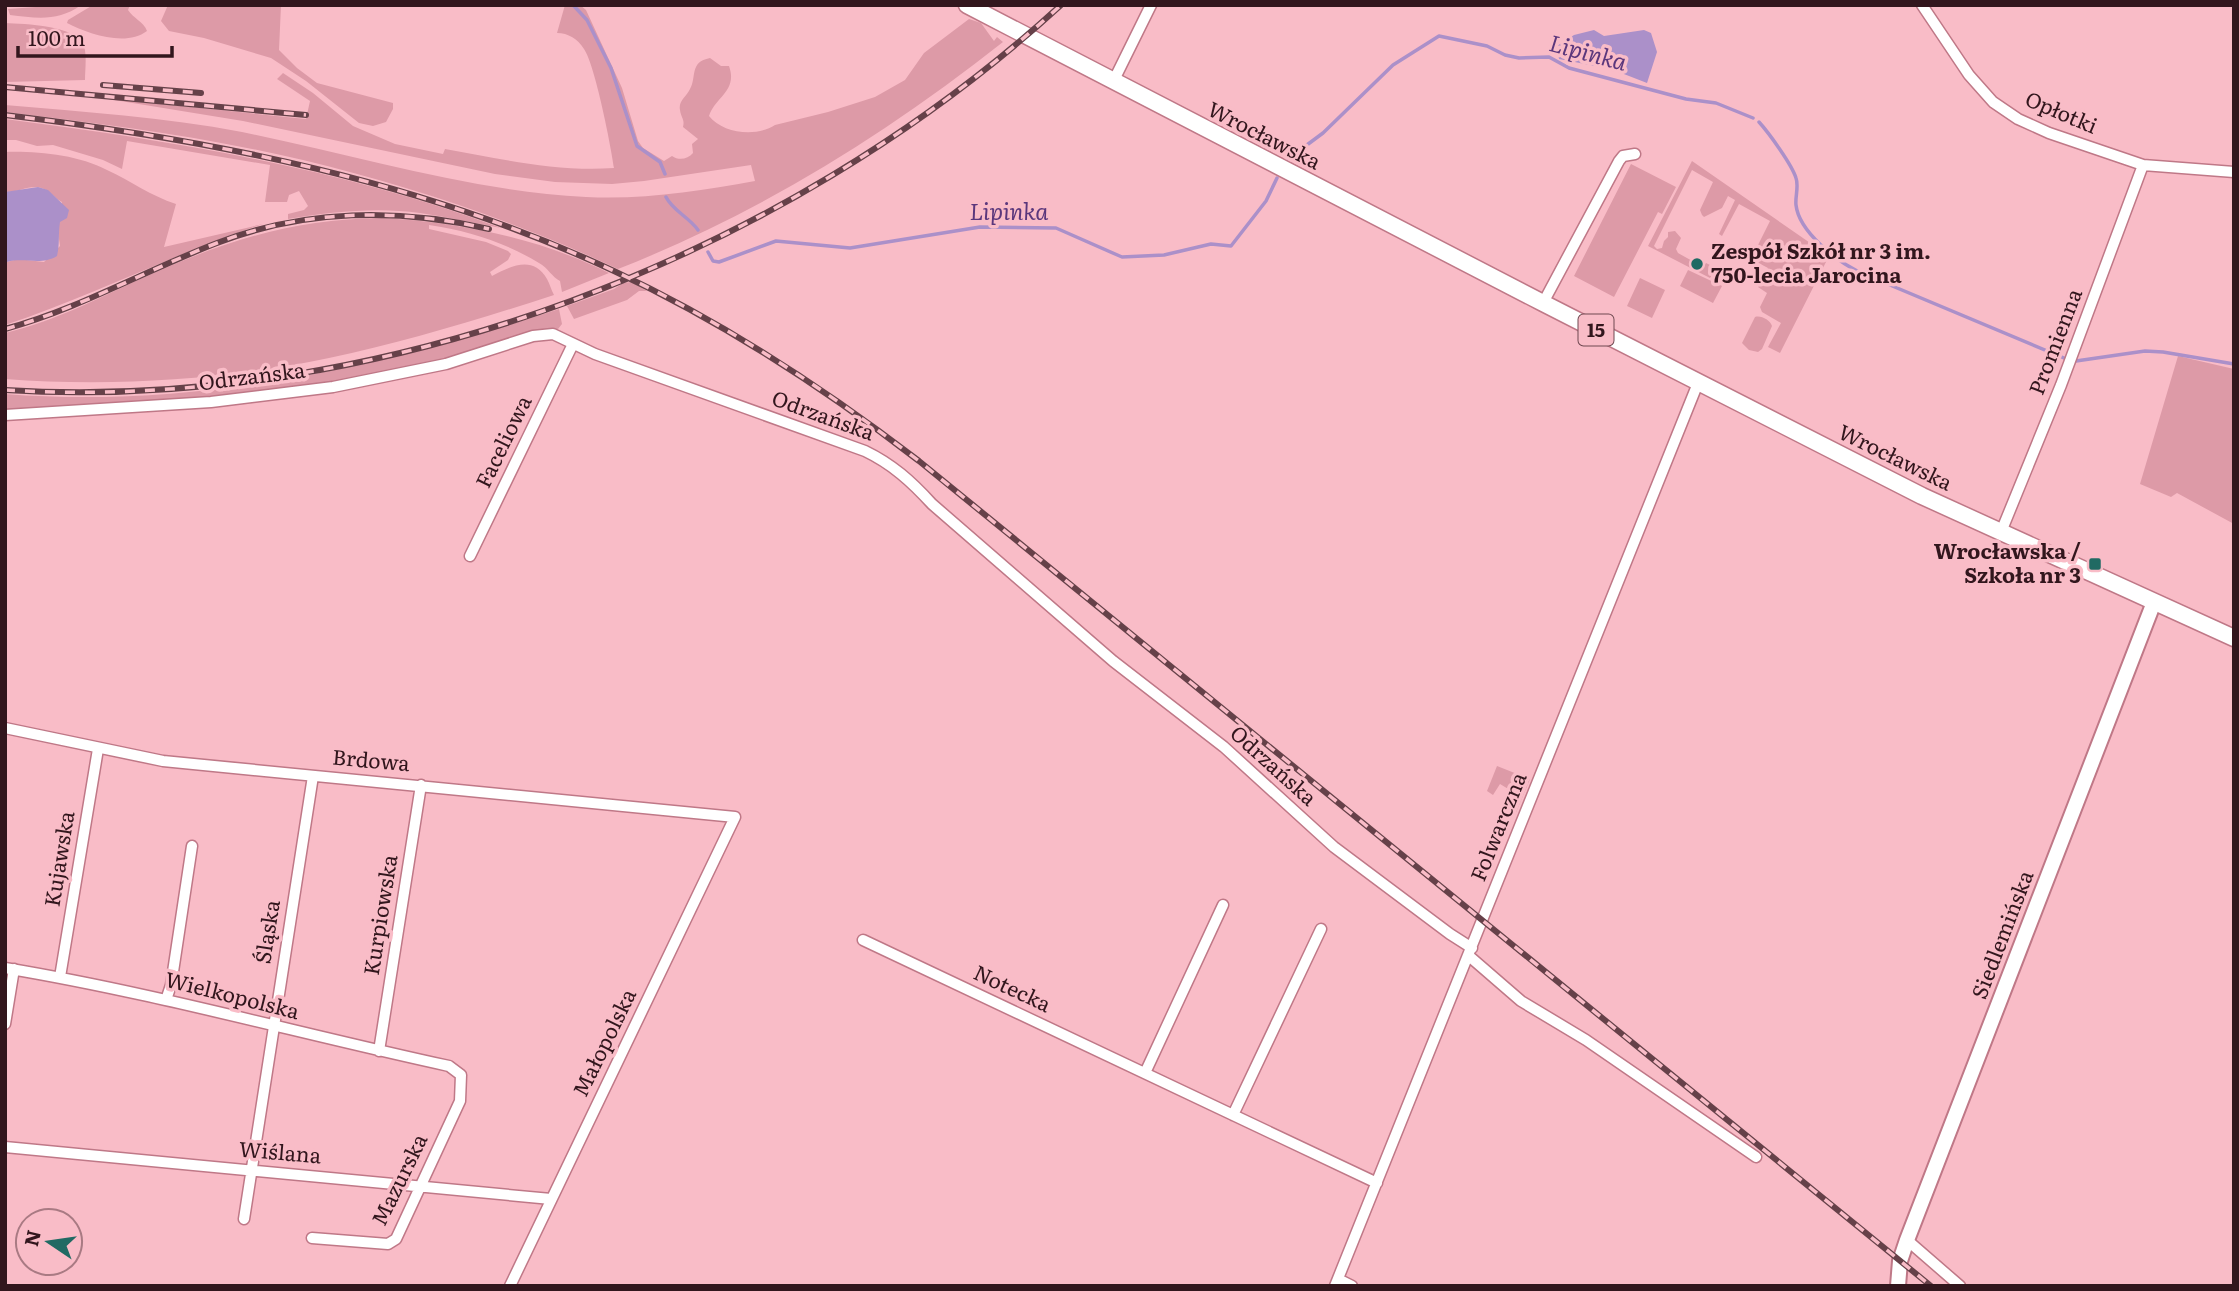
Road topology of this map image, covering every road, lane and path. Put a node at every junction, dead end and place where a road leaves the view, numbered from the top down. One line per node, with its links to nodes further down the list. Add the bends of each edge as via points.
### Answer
1 (967, 5): 4 (main road, Wrocławska / 15)
2 (1151, 5): 4 (street)
3 (1922, 5): 6 (street, Opłotki, via 1993,102 2049,133)
4 (1112, 82): 8 (main road, Wrocławska / 15)
5 (1635, 154): 8 (street, via 1619,161)
6 (2143, 165): 7 (street, Opłotki); 12 (street, Promienna)
7 (2234, 172)
8 (1543, 303): 10 (main road, Wrocławska / 15)
9 (573, 344): 11 (street, Odrzańska, via 553,334 533,336 446,364 334,387 211,402); 13 (street, Faceliowa); 25 (street, Odrzańska, via 888,462 1113,661 1224,747 1334,847)
10 (1698, 383): 12 (main road, Wrocławska / 15); 25 (street, Folwarczna)
11 (5, 415)
12 (2001, 533): 14 (main road, Wrocławska / 15)
13 (470, 556)
14 (2154, 601): 15 (main road, Wrocławska / 15); 43 (street, Siedlemińska)
15 (2234, 638)
16 (5, 728): 17 (street, Brdowa)
17 (98, 748): 18 (street, Brdowa, via 163,761); 27 (street, Kujawska)
18 (313, 776): 19 (street, Brdowa); 30 (street, Śląska)
19 (421, 785): 20 (street, Brdowa); 31 (street, Kurpiowska)
20 (735, 817): 40 (street, Małopolska)
21 (192, 846): 28 (street)
22 (1223, 905): 33 (street)
23 (1321, 929): 34 (street)
24 (863, 940): 33 (street, Notecka)
25 (1470, 952): 36 (street, Odrzańska, via 1521,1001); 38 (street, Folwarczna)
26 (10, 968): 27 (street, Wielkopolska); 29 (street)
27 (61, 976): 28 (street, Wielkopolska)
28 (166, 1000): 30 (street, Wielkopolska)
29 (5, 1024)
30 (272, 1027): 31 (street, Wielkopolska); 37 (street, Śląska)
31 (379, 1051): 32 (street, Wielkopolska)
32 (449, 1066): 39 (street, Mazurska, via 461,1075 460,1101)
33 (1145, 1073): 34 (street, Notecka)
34 (1233, 1115): 38 (street, Notecka)
35 (5, 1147): 37 (street, Wiślana)
36 (1756, 1157)
37 (252, 1170): 39 (street, Wiślana); 41 (street, Śląska)
38 (1377, 1183): 44 (street, Folwarczna)
39 (421, 1185): 40 (street, Wiślana); 42 (street, Mazurska, via 396,1239 388,1244)
40 (551, 1199): 45 (street, Małopolska)
41 (244, 1219)
42 (312, 1238)
43 (1908, 1240): 47 (street, Siedlemińska); 48 (street)
44 (1337, 1282): 46 (street)
45 (510, 1286)
46 (1352, 1286)
47 (1898, 1286)
48 (1960, 1286)

